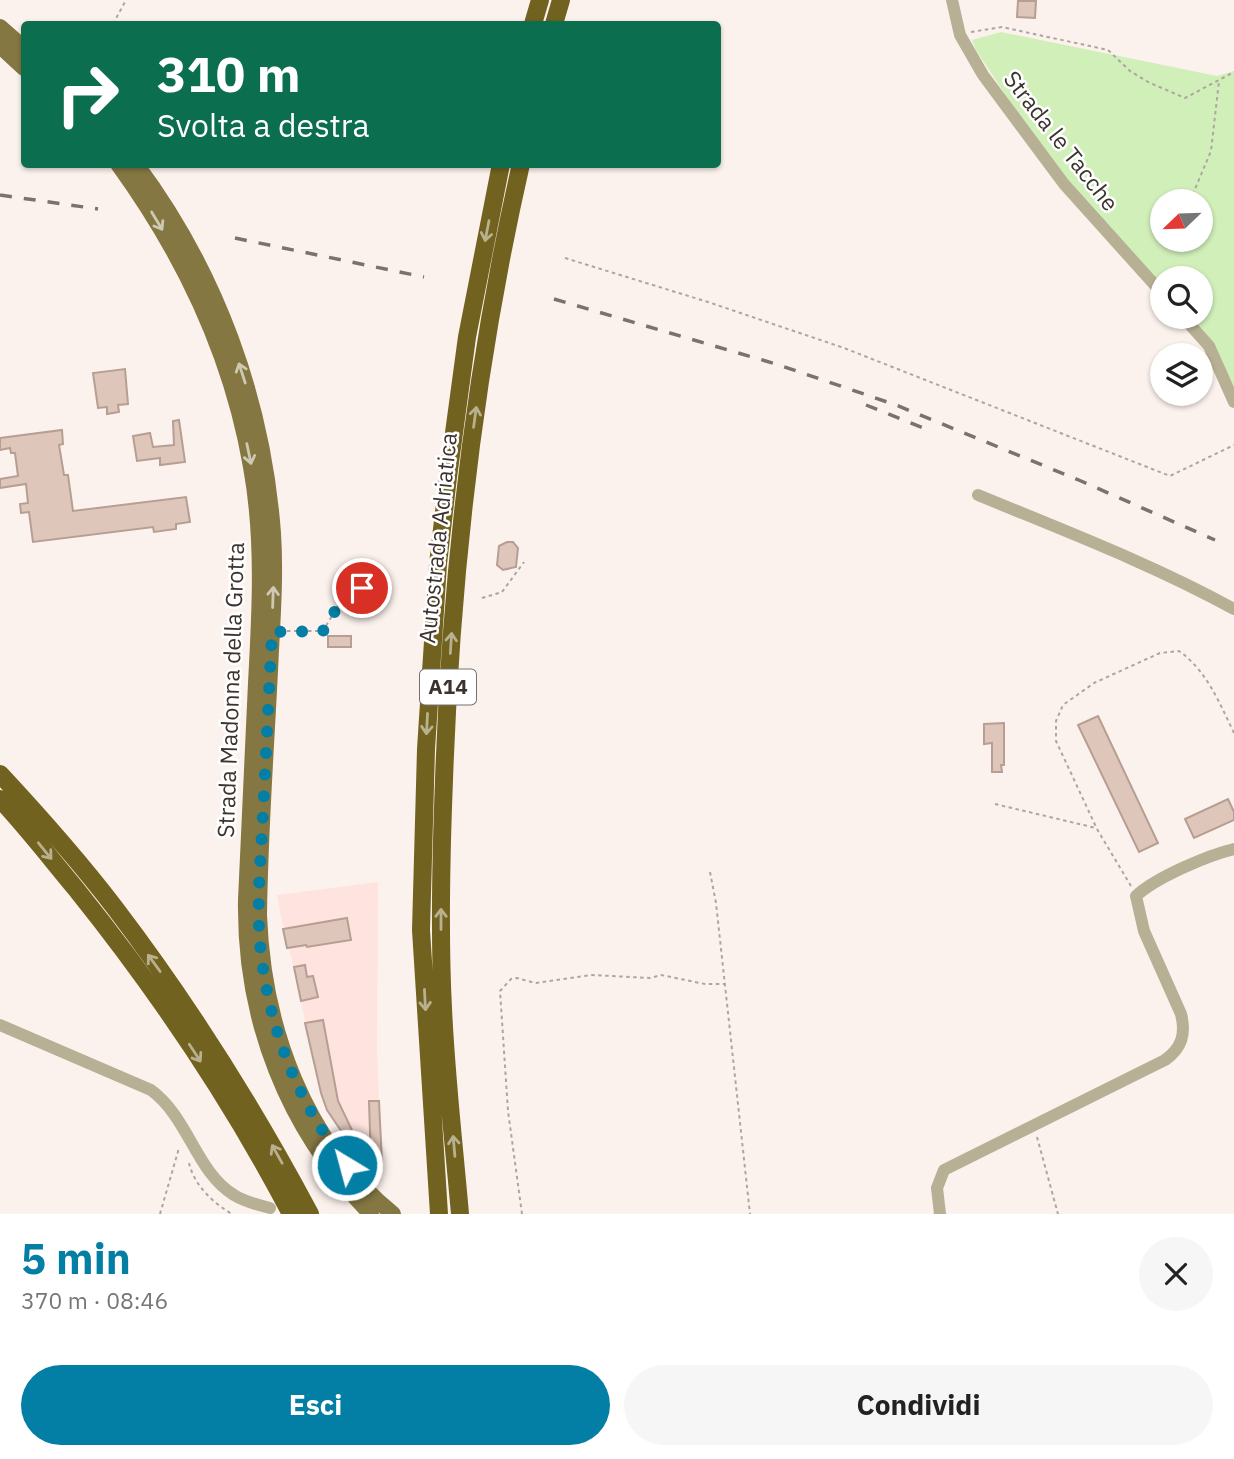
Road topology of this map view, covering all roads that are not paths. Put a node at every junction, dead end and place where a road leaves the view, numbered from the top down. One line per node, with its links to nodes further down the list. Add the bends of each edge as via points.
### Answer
1 (540, 0): 4 (highway)
2 (561, 0): 5 (highway)
3 (952, 0): 14 (street, Strada le Tacche, via 960,35 982,75 1064,184)
4 (534, 21)
5 (555, 21)
6 (0, 27): 7 (main road)
7 (21, 45)
8 (0, 46): 9 (main road)
9 (21, 65)
10 (121, 168): 26 (main road, Strada Madonna della Grotta, one-way to 26, via 154,216 200,300 235,397 252,468 260,597 246,925 257,1010 278,1075 301,1121 336,1174)
11 (139, 168): 27 (main road, Strada Madonna della Grotta, one-way to 11, via 361,1183 313,1117 286,1059 267,993 259,905 273,533 261,444 247,387 212,290)
12 (500, 168): 28 (highway, Autostrada Adriatica / A14, one-way to 28, via 467,337 448,477 425,749 421,929)
13 (520, 168): 29 (highway, Autostrada Adriatica / A14, one-way to 13, via 443,1008 446,722 470,458)
14 (1150, 280)
15 (1194, 329): 16 (street, via 1209,346)
16 (1234, 402)
17 (978, 495): 18 (street, via 1134,560)
18 (1234, 609)
19 (0, 774): 25 (highway, one-way to 19, via 255,1115 180,998 99,888)
20 (0, 799): 24 (highway, one-way to 24, via 118,942 222,1095)
21 (1234, 849): 30 (street, via 1214,853 1148,885 1136,896 1144,930 1181,1014 1184,1027 1177,1052 944,1170 937,1188)
22 (0, 1025): 23 (street, via 151,1090 166,1101 223,1187 236,1197)
23 (270, 1208)
24 (291, 1214)
25 (310, 1214)
26 (371, 1214)
27 (393, 1214)
28 (439, 1214)
29 (460, 1214)
30 (940, 1214)

